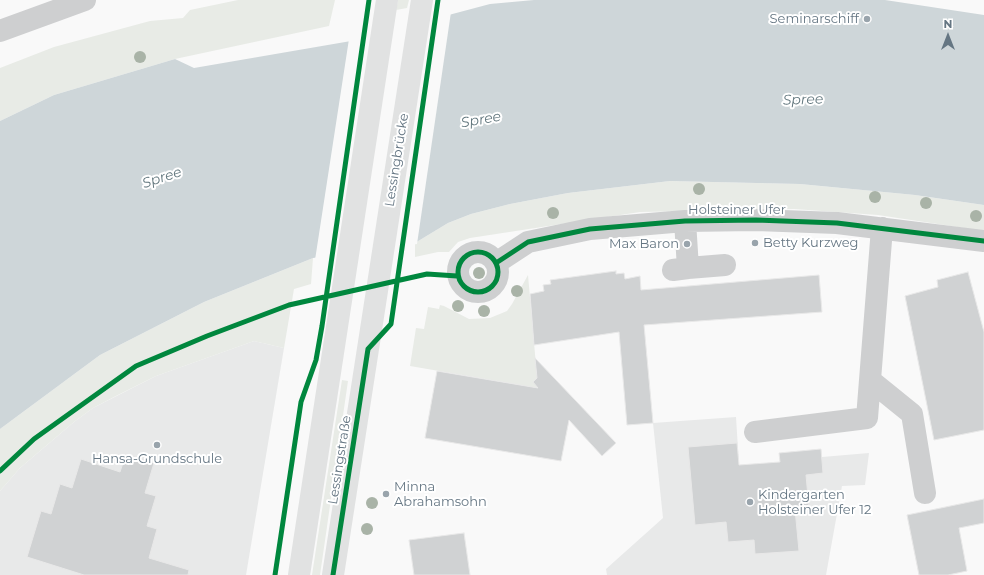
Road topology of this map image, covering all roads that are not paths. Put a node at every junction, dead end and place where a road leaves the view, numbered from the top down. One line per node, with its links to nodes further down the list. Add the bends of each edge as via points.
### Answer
1 (85, 0): 4 (street)
2 (421, 3): 10 (main road, Lessingbrücke)
3 (386, 6): 14 (main road, Lessingstraße)
4 (0, 31)
5 (685, 221): 6 (street, Holsteiner Ufer, via 802,221); 8 (street, Holsteiner Ufer, via 590,229 528,242); 9 (street, via 680,269)
6 (882, 228): 7 (street, Holsteiner Ufer); 11 (street)
7 (984, 242)
8 (496, 263)
9 (725, 265)
10 (373, 315): 15 (main road, Lessingstraße)
11 (870, 380): 12 (street, via 867,418); 13 (street, via 912,414)
12 (755, 432)
13 (926, 493)
14 (299, 575)
15 (333, 575)

